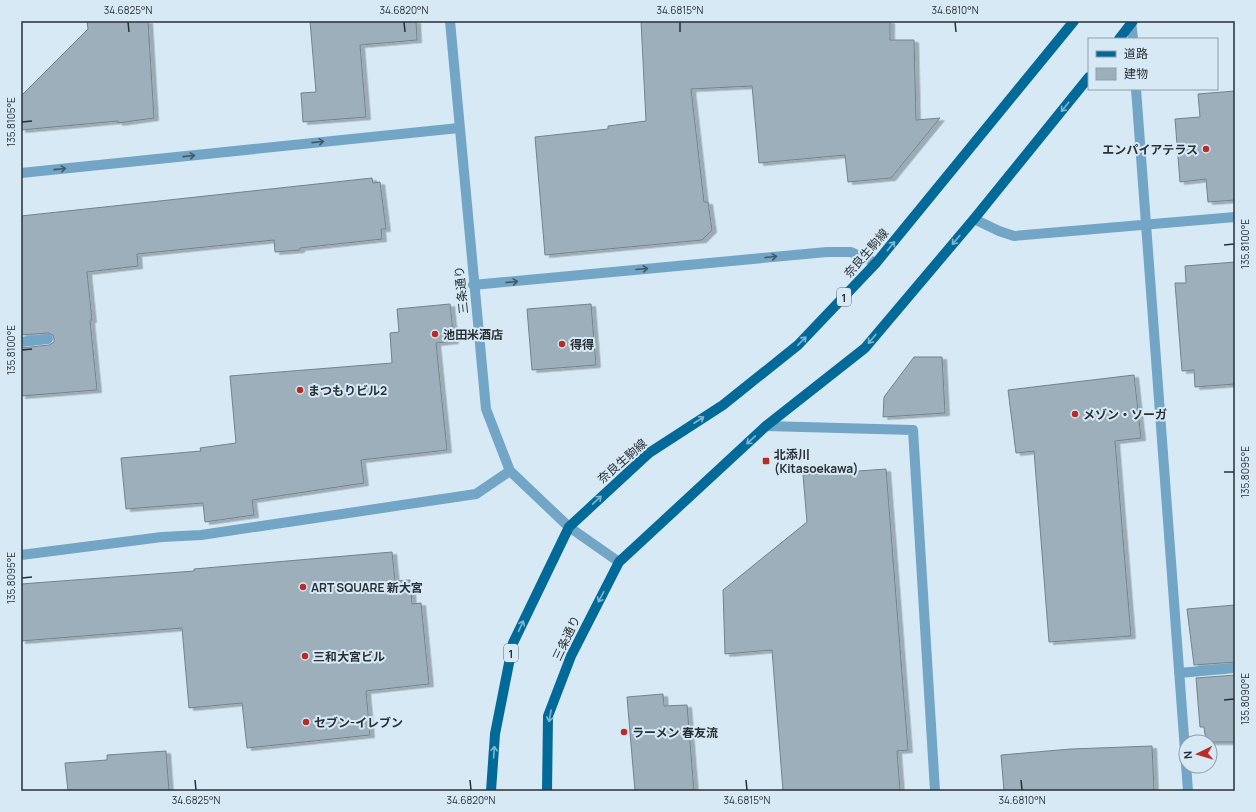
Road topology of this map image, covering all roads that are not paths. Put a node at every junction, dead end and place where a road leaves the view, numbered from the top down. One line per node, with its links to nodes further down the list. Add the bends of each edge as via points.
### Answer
1 (450, 21): 8 (street, 三条通り)
2 (1074, 21): 13 (main road, 奈良生駒線 / 1, one-way to 2)
3 (1132, 22): 4 (main road); 5 (street)
4 (1120, 38)
5 (1133, 38)
6 (1088, 78): 11 (main road, one-way to 11)
7 (1136, 90): 12 (street)
8 (459, 128): 9 (street, one-way to 8); 14 (street, 三条通り)
9 (21, 173)
10 (1235, 217): 12 (street)
11 (974, 219): 12 (street, via 1014,236); 17 (main road, one-way to 17, via 865,348)
12 (1146, 224): 23 (street)
13 (876, 263): 14 (street, one-way to 13, via 828,252 851,252); 19 (main road, 奈良生駒線 / 1, one-way to 13, via 649,453 723,405 798,345)
14 (473, 285): 18 (street, 三条通り, via 486,409)
15 (48, 339): 16 (street)
16 (21, 342)
17 (766, 426): 21 (main road, one-way to 21); 26 (street, via 913,430)
18 (510, 471): 19 (street, 三条通り); 20 (street, via 476,494 201,535 162,537)
19 (569, 526): 21 (street, 三条通り); 24 (main road, 1, one-way to 19, via 495,734 513,643)
20 (21, 555)
21 (619, 562): 25 (main road, 三条通り, one-way to 25, via 571,656 548,716)
22 (1235, 668): 23 (street)
23 (1178, 673): 27 (street)
24 (491, 791)
25 (547, 791)
26 (935, 791)
27 (1188, 791)

